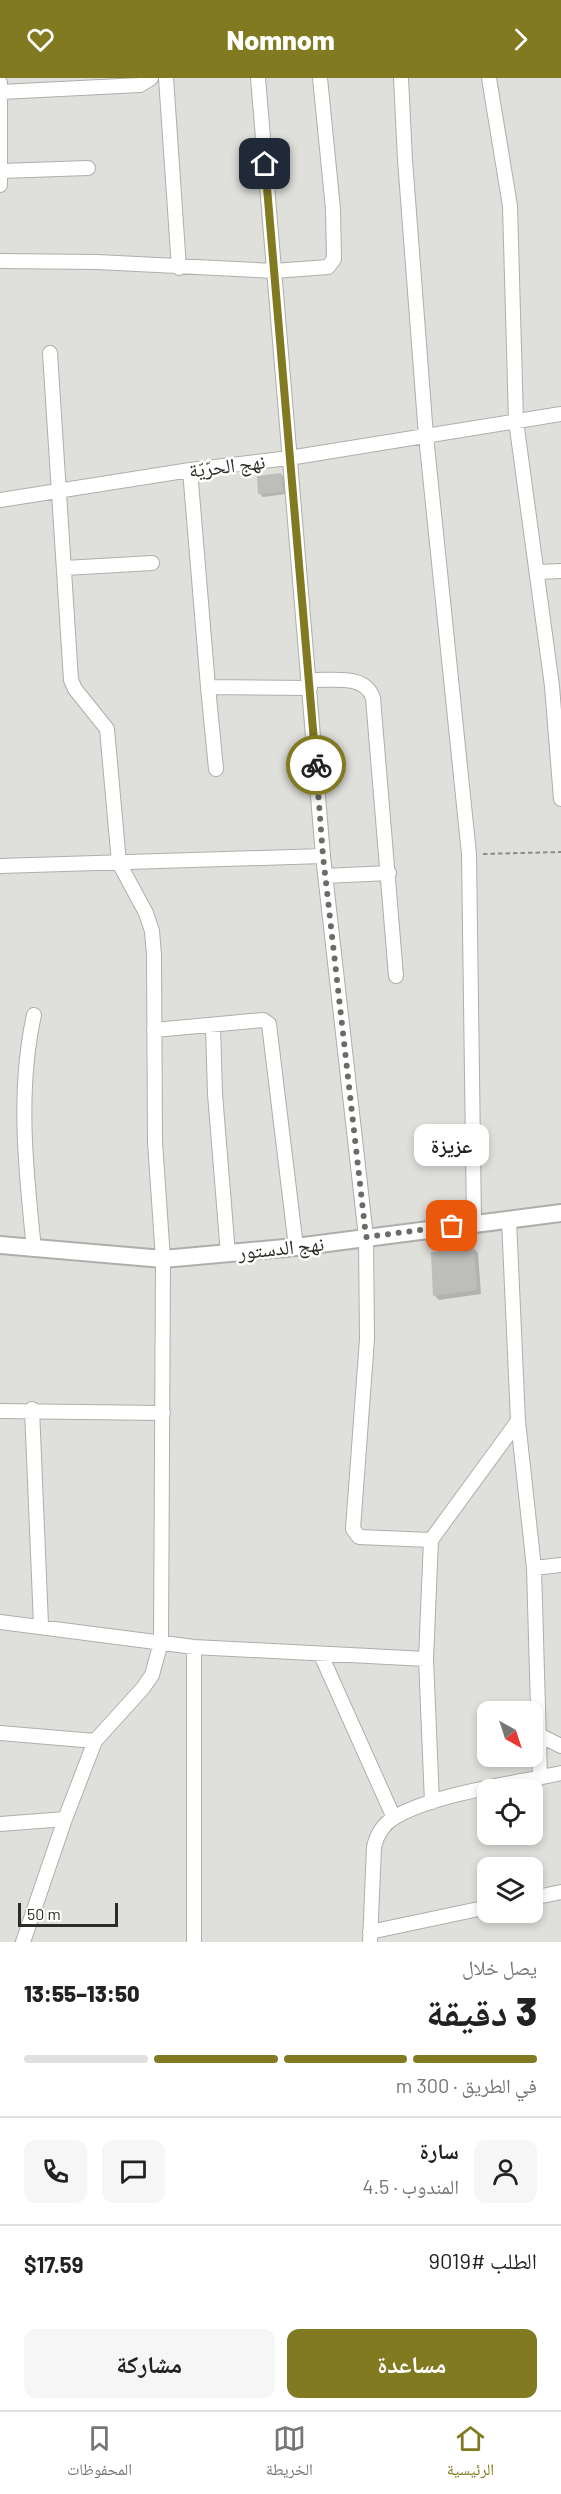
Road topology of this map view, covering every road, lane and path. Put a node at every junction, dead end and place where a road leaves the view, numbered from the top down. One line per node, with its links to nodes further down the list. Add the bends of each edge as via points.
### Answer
1 (151, 78): 8 (street, via 140,85)
2 (166, 78): 13 (street)
3 (258, 78): 14 (street)
4 (320, 78): 14 (street, via 334,259 324,268)
5 (401, 78): 18 (street)
6 (489, 78): 17 (street, via 510,206)
7 (0, 83): 8 (street)
8 (1, 92): 10 (street)
9 (88, 168): 10 (street)
10 (1, 171): 11 (street)
11 (0, 185)
12 (0, 261): 13 (street)
13 (179, 268): 14 (street)
14 (274, 271): 19 (street)
15 (50, 353): 21 (street)
16 (561, 414): 17 (street, نهج الحرّيّة)
17 (516, 421): 18 (street, نهج الحرّيّة); 26 (street)
18 (426, 436): 19 (street, نهج الحرّيّة); 32 (street)
19 (289, 458): 20 (street, نهج الحرّيّة); 27 (street)
20 (190, 470): 21 (street, نهج الحرّيّة); 28 (street)
21 (57, 492): 22 (street, نهج الحرّيّة); 24 (street)
22 (0, 500)
23 (152, 563): 24 (street)
24 (65, 568): 34 (street, via 71,680 110,738)
25 (561, 571): 26 (street)
26 (537, 572): 30 (street)
27 (310, 684): 28 (street); 33 (street); 36 (street, via 360,682 370,690)
28 (208, 687): 29 (street)
29 (216, 769)
30 (561, 799)
31 (561, 852): 32 (path)
32 (469, 854): 44 (street)
33 (323, 856): 34 (street); 37 (street)
34 (119, 863): 35 (street); 41 (street, via 138,894 152,931)
35 (0, 866)
36 (389, 873): 37 (street); 38 (street)
37 (325, 876): 45 (street)
38 (396, 976)
39 (34, 1016): 48 (street, via 27,1057 25,1122)
40 (213, 1026): 41 (street); 47 (street, via 263,1020 269,1024); 49 (street)
41 (154, 1030): 50 (street, via 155,1142)
42 (561, 1213): 43 (street, نهج الدستور)
43 (509, 1220): 44 (street, نهج الدستور); 54 (street)
44 (474, 1222): 45 (street, نهج الدستور)
45 (366, 1237): 47 (street, نهج الدستور); 55 (street, via 367,1339 353,1529 359,1537)
46 (0, 1245): 48 (street, نهج الدستور)
47 (296, 1247): 49 (street, نهج الدستور)
48 (34, 1250): 50 (street, نهج الدستور)
49 (228, 1254): 50 (street, نهج الدستور)
50 (163, 1259): 53 (street)
51 (32, 1409): 52 (street); 53 (street); 59 (street)
52 (0, 1411)
53 (163, 1413): 60 (street)
54 (518, 1420): 55 (street); 57 (street)
55 (431, 1539): 63 (street)
56 (561, 1565): 57 (street)
57 (534, 1568): 64 (street)
58 (0, 1622): 59 (street)
59 (41, 1625): 60 (street)
60 (161, 1642): 61 (street); 67 (street, via 152,1675)
61 (194, 1647): 62 (street); 81 (street)
62 (321, 1655): 63 (street); 73 (street)
63 (426, 1659): 72 (street)
64 (540, 1701)
65 (0, 1732): 67 (street)
66 (543, 1737): 68 (street)
67 (95, 1741): 74 (street)
68 (561, 1746)
69 (540, 1767): 71 (street)
70 (561, 1773): 71 (street)
71 (540, 1778): 72 (street)
72 (432, 1802): 73 (street)
73 (394, 1818): 79 (street, via 379,1832 374,1846)
74 (65, 1819): 75 (street); 80 (street)
75 (0, 1824)
76 (561, 1892): 77 (street)
77 (543, 1896)
78 (477, 1910): 79 (street)
79 (370, 1937)
80 (23, 1942)
81 (194, 1942)

